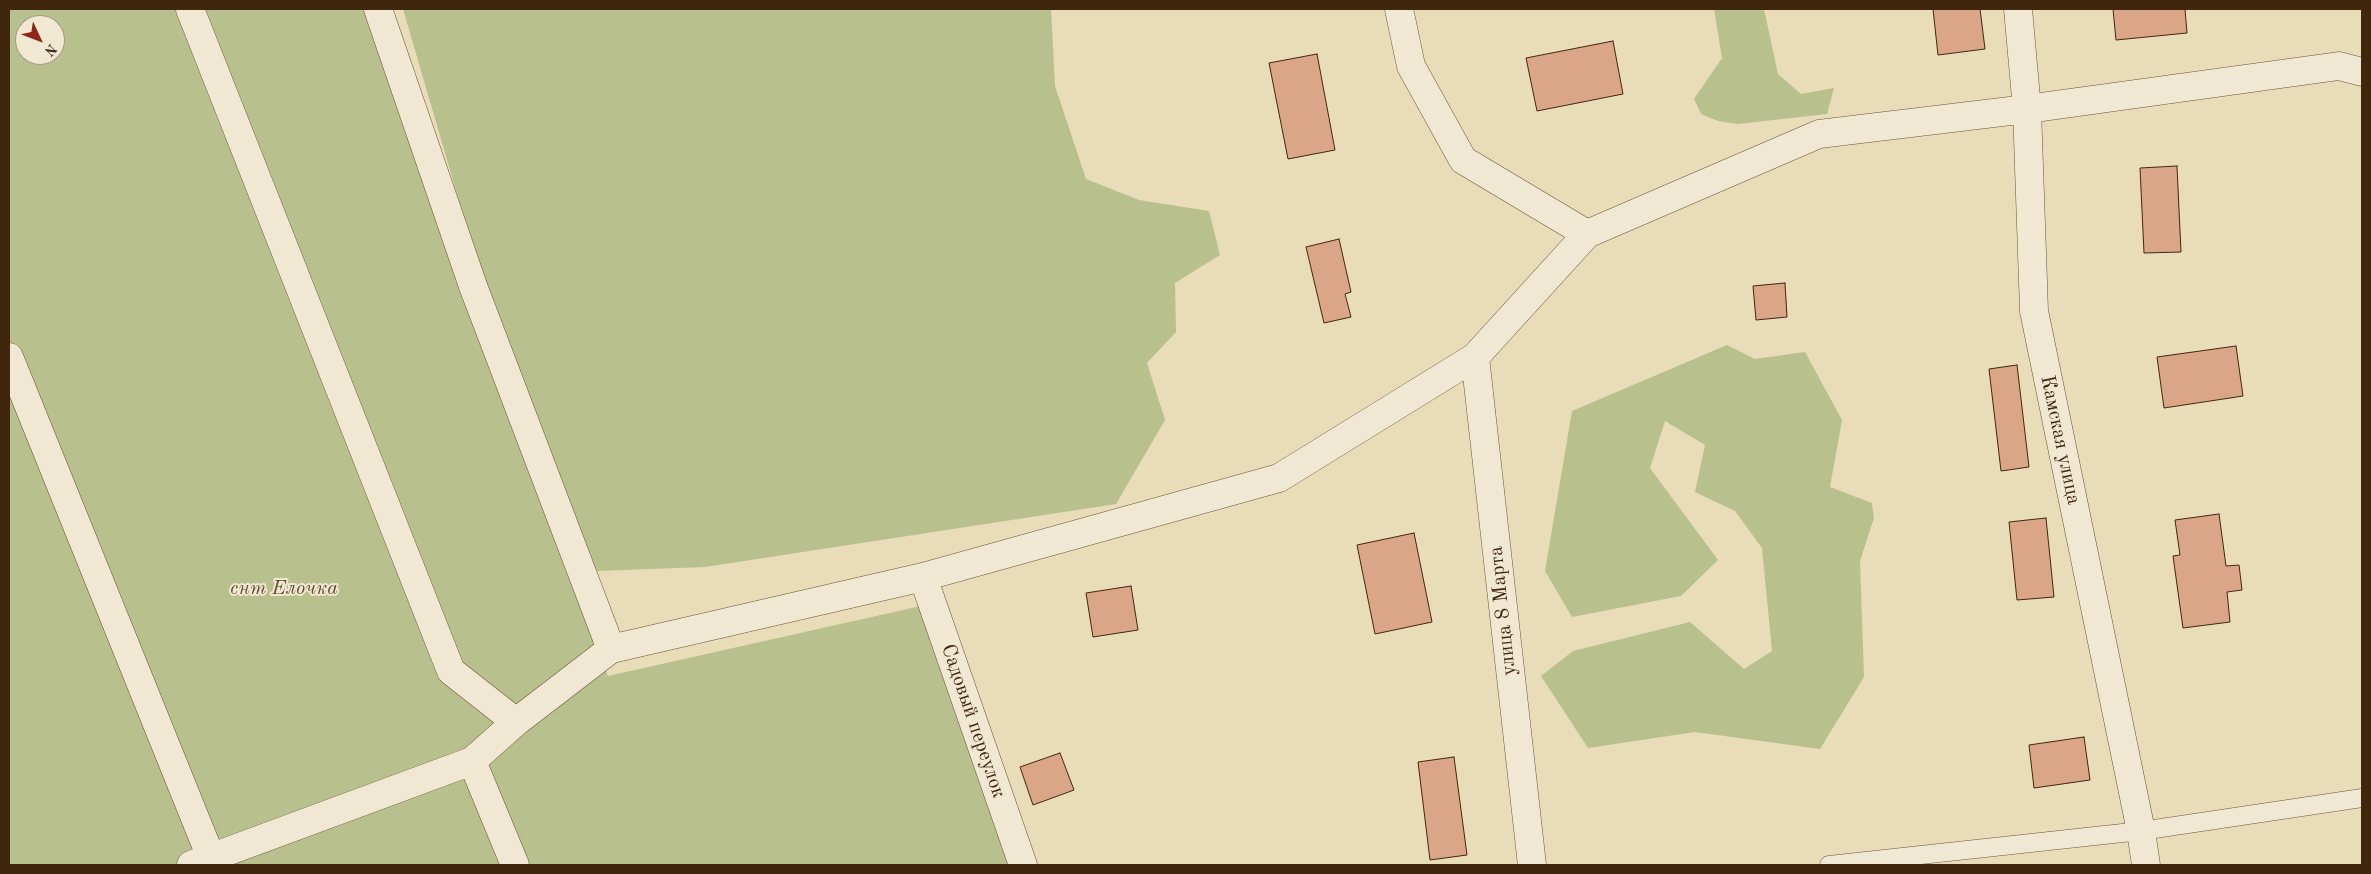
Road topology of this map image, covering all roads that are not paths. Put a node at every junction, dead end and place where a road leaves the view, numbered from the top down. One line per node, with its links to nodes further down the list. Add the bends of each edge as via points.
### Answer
1 (190, 9): 12 (street, via 450,671)
2 (378, 9): 11 (street, via 473,286)
3 (1400, 9): 7 (street, via 1411,66 1463,160)
4 (2018, 9): 6 (street, Камская улица)
5 (2362, 72): 6 (street, via 2339,66)
6 (2027, 109): 7 (street, via 1819,134); 15 (street, Камская улица, via 2034,311)
7 (1587, 234): 9 (street)
8 (9, 356): 16 (street)
9 (1475, 357): 10 (street, via 1279,478); 19 (street, улица 8 Марта)
10 (923, 577): 11 (street); 18 (street, Садовый переулок)
11 (611, 649): 12 (street)
12 (516, 722): 13 (street)
13 (472, 760): 16 (street); 17 (street)
14 (2362, 798): 15 (lane)
15 (2141, 830): 20 (lane); 21 (street, Камская улица)
16 (206, 863)
17 (515, 865)
18 (1023, 865)
19 (1532, 865)
20 (1829, 865)
21 (2146, 865)

